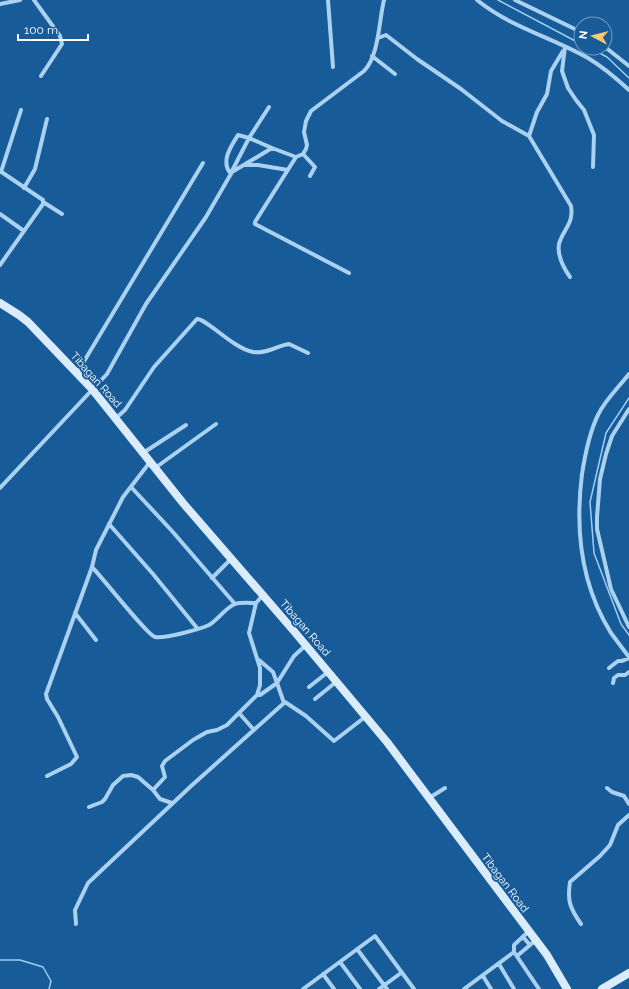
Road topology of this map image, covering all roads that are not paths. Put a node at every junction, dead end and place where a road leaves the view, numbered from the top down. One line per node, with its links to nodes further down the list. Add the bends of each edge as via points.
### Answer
1 (20, 0): 7 (street)
2 (34, 0): 16 (street, via 62,41)
3 (328, 0): 14 (street)
4 (384, 0): 9 (street)
5 (477, 0): 10 (street, via 508,21)
6 (515, 0): 8 (street)
7 (0, 4)
8 (573, 28)
9 (378, 38): 12 (street); 21 (street, via 386,35 502,121)
10 (565, 47): 17 (street, via 600,66); 21 (street, via 551,71 547,94 537,112); 28 (street, via 562,71 568,88 584,110 594,135)
11 (613, 53): 13 (street)
12 (372, 56): 15 (street); 24 (street, via 364,71 311,111 306,121 304,132 307,145)
13 (629, 66)
14 (333, 67)
15 (396, 74)
16 (40, 76)
17 (629, 90)
18 (269, 107): 22 (street)
19 (21, 110): 30 (street)
20 (47, 119): 33 (street, via 35,169)
21 (529, 136): 42 (street, via 570,206 571,218 559,245 563,267)
22 (249, 138): 23 (street); 31 (street); 31 (street, via 237,136 226,162 226,168)
23 (272, 148): 25 (street); 27 (street)
24 (303, 154): 25 (street); 32 (street, via 315,167)
25 (296, 157): 29 (street)
26 (203, 163): 45 (street)
27 (242, 165): 29 (street, via 258,164); 31 (street)
28 (593, 167)
29 (288, 170): 41 (street, via 255,222 256,225)
30 (1, 172): 33 (street)
31 (232, 173): 47 (street, via 206,217 146,304 111,367)
32 (310, 176)
33 (24, 188): 34 (street)
34 (43, 202): 36 (street); 37 (street)
35 (0, 214): 37 (street)
36 (62, 214)
37 (24, 231): 39 (street)
38 (0, 255): 39 (street)
39 (5, 258): 40 (street)
40 (0, 265)
41 (349, 273)
42 (570, 277)
43 (0, 303): 45 (main road, Tibagan Road, via 28,322)
44 (308, 353): 49 (street, via 289,344 268,352 249,351 240,348 203,320 197,319 154,367 125,410)
45 (77, 373): 47 (main road, Tibagan Road)
46 (629, 374): 69 (street, via 598,415 592,429 583,467 578,515 586,578 592,595 611,632)
47 (92, 389): 49 (main road, Tibagan Road); 55 (street)
48 (629, 409): 64 (street, via 612,436 606,454 600,479 597,529 611,589)
49 (116, 418): 52 (main road, Tibagan Road)
50 (216, 424): 53 (street)
51 (186, 425): 52 (street)
52 (143, 453): 53 (main road, Tibagan Road)
53 (153, 465): 54 (street); 57 (main road, Tibagan Road)
54 (131, 486): 56 (street); 59 (street)
55 (0, 488)
56 (109, 524): 58 (street, via 96,550); 65 (street, via 154,574)
57 (231, 559): 59 (street); 60 (main road, Tibagan Road)
58 (92, 567): 63 (street); 65 (street, via 153,637 170,636)
59 (212, 578): 62 (street)
60 (263, 595): 61 (street); 67 (main road, Tibagan Road)
61 (256, 603): 62 (street); 68 (street, via 249,633)
62 (235, 604): 65 (street, via 211,624)
63 (75, 613): 66 (street); 83 (street, via 46,696 77,757 71,764)
64 (629, 627)
65 (197, 628)
66 (96, 640)
67 (306, 645): 71 (main road, Tibagan Road); 74 (street, via 294,656)
68 (257, 658): 74 (street, via 273,672); 77 (street, via 261,676)
69 (629, 658): 70 (street, via 616,662)
70 (609, 668)
71 (328, 672): 73 (main road, Tibagan Road); 76 (street)
72 (629, 672): 75 (street, via 618,675)
73 (337, 682): 78 (street); 81 (main road, Tibagan Road)
74 (277, 683): 77 (street); 79 (street)
75 (613, 683)
76 (310, 687)
77 (257, 695): 80 (street)
78 (315, 699)
79 (284, 703): 81 (street, via 306,716 334,741); 82 (street)
80 (239, 712): 82 (street); 86 (street, via 227,725 206,732 165,761 162,766 165,777)
81 (365, 717): 87 (main road, Tibagan Road)
82 (254, 730): 88 (street)
83 (47, 776)
84 (445, 788): 87 (street)
85 (607, 788): 89 (street, via 624,796)
86 (153, 790): 88 (street, via 160,799); 90 (street, via 135,775 125,775 113,785 104,801)
87 (429, 798): 94 (main road, Tibagan Road)
88 (172, 803): 92 (street, via 88,883 75,910)
89 (629, 804)
90 (89, 806)
91 (629, 815): 93 (street, via 618,825 610,845 570,882 568,901)
92 (76, 924)
93 (581, 924)
94 (526, 934): 95 (main road, Tibagan Road); 97 (street, via 514,945)
95 (533, 943): 97 (street); 114 (main road, Tibagan Road, via 554,966)
96 (357, 949): 98 (street); 100 (street, via 375,936); 104 (street)
97 (516, 954): 99 (street); 113 (street)
98 (340, 962): 102 (street); 107 (street)
99 (499, 964): 103 (street); 112 (street)
100 (401, 973): 104 (street); 109 (street)
101 (629, 973): 115 (main road)
102 (323, 974): 105 (street); 106 (street)
103 (483, 976): 110 (street); 111 (street)
104 (386, 987): 108 (street)
105 (306, 988)
106 (334, 989)
107 (360, 989)
108 (380, 989)
109 (414, 989)
110 (465, 989)
111 (491, 989)
112 (514, 989)
113 (538, 989)
114 (567, 989)
115 (602, 989)

